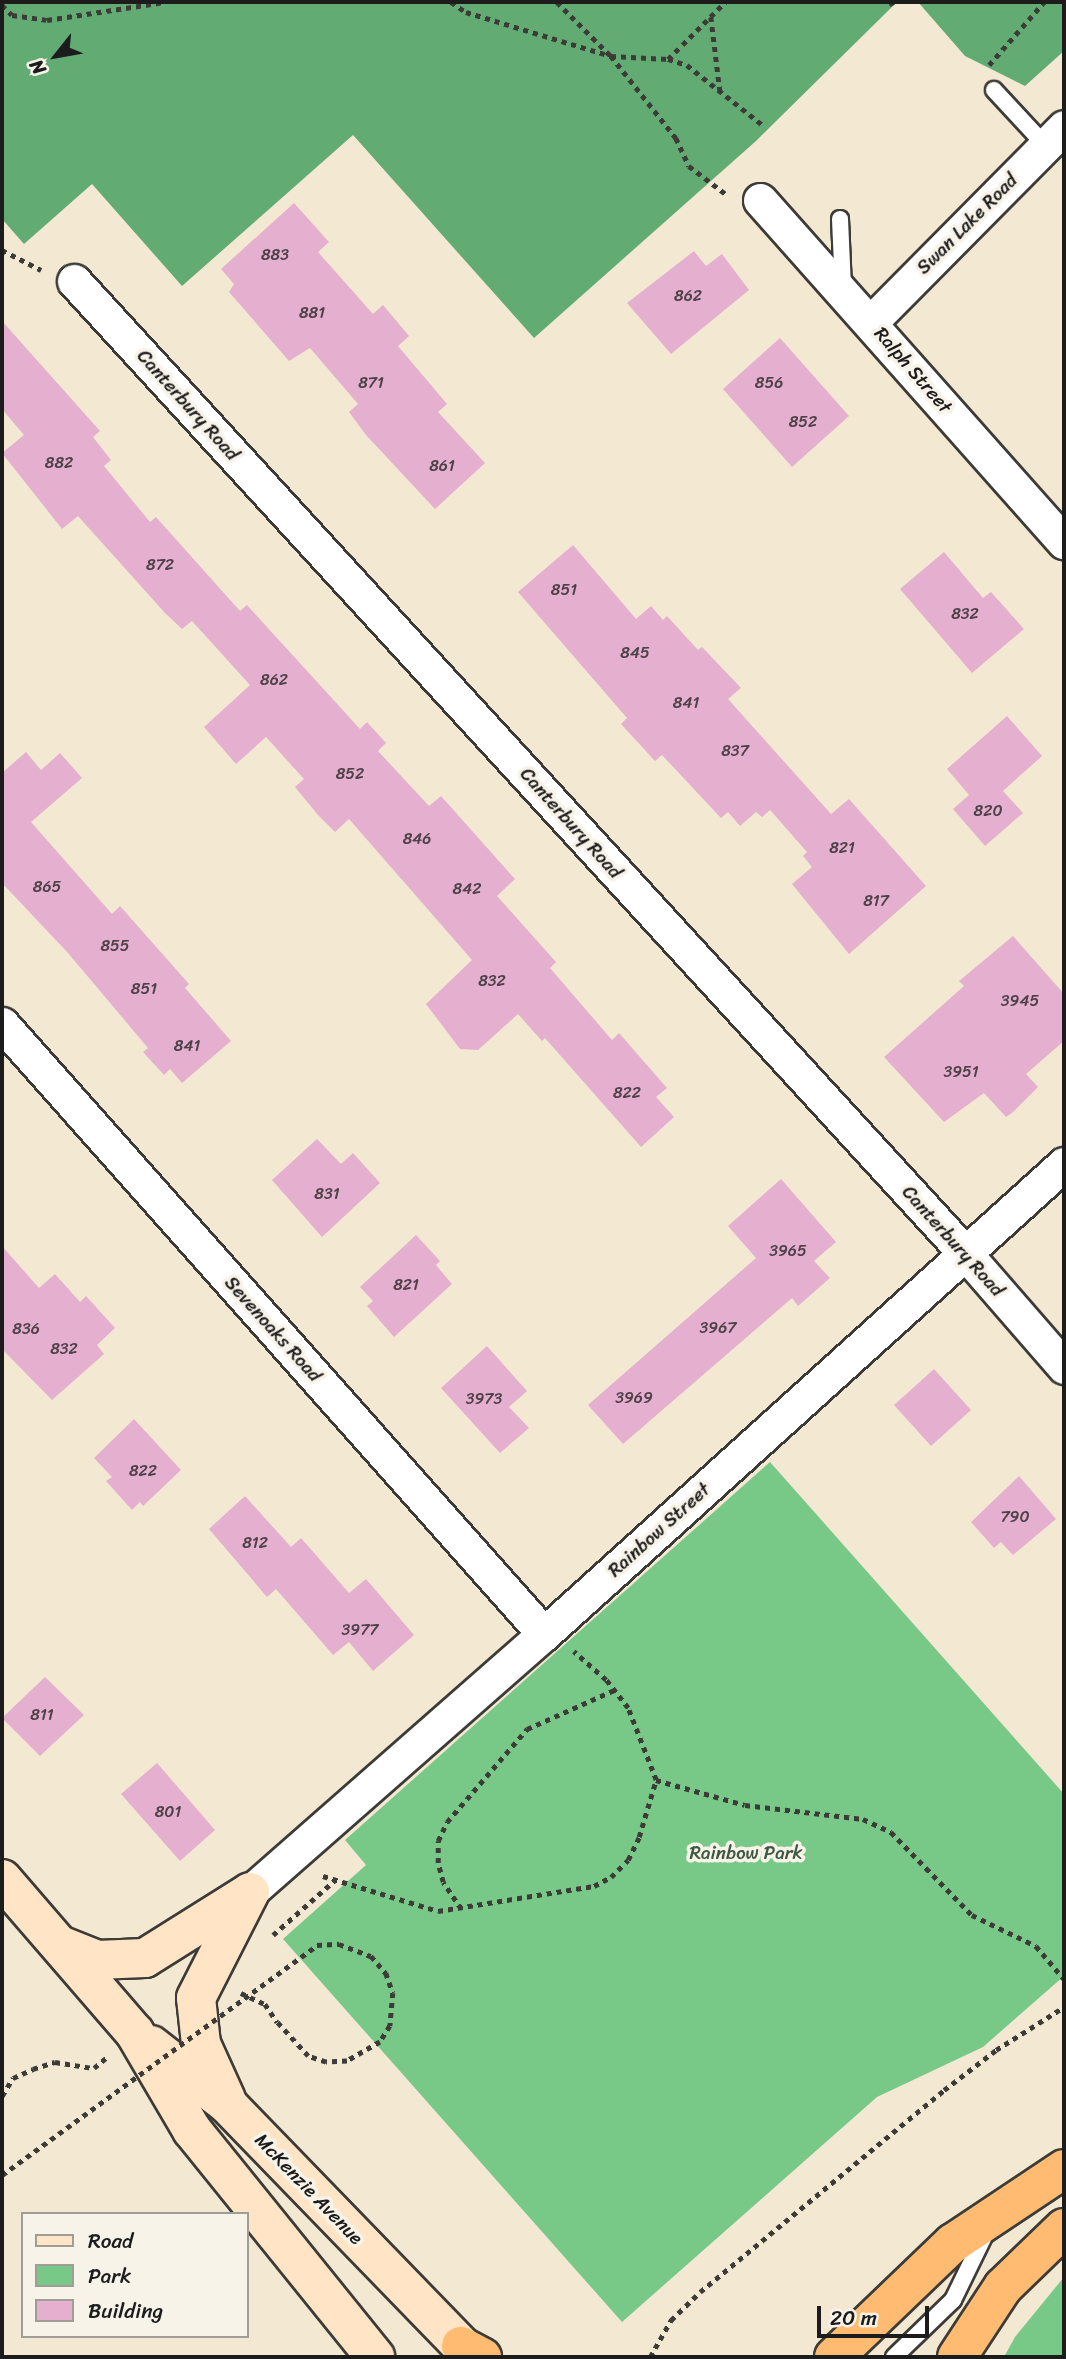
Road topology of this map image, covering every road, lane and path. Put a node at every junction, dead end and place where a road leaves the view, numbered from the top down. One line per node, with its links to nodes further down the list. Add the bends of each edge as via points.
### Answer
1 (165, 2): 6 (path, via 47,20 12,15)
2 (452, 2): 8 (path, via 466,12)
3 (557, 2): 8 (path)
4 (725, 2): 7 (path)
5 (1044, 2): 10 (path)
6 (2, 5)
7 (711, 16): 9 (path); 11 (path)
8 (611, 55): 9 (path); 15 (path, via 676,138 689,166 734,199)
9 (668, 59): 11 (path, via 687,65)
10 (986, 68)
11 (720, 90): 13 (path)
12 (994, 90): 14 (lane)
13 (764, 126)
14 (1055, 136): 20 (street, Swan Lake Road)
15 (760, 200): 19 (street, Ralph Street)
16 (840, 219): 19 (lane)
17 (2, 250): 18 (path)
18 (74, 281): 24 (street, Canterbury Road)
19 (843, 291): 20 (street, Ralph Street)
20 (871, 322): 21 (street, Ralph Street)
21 (1064, 542)
22 (2, 1024): 26 (street, Sevenoaks Road)
23 (1064, 1164): 24 (street, Rainbow Street)
24 (965, 1253): 25 (street, Canterbury Road); 26 (street, Rainbow Street)
25 (1064, 1367)
26 (548, 1631): 27 (path); 29 (street, Rainbow Street)
27 (614, 1690): 28 (path, via 643,1738); 33 (path, via 527,1729 447,1822 438,1841 438,1863 443,1882)
28 (656, 1780): 33 (path, via 639,1837 628,1860 611,1877 594,1886); 36 (path, via 745,1805 863,1819 891,1832 954,1900 972,1915 1035,1946)
29 (282, 1864): 31 (path); 32 (street, Rainbow Street)
30 (2, 1879): 34 (main road, McKenzie Avenue)
31 (335, 1880): 33 (path, via 419,1906); 35 (path)
32 (250, 1892): 34 (main road, via 145,1958 97,1960); 41 (main road, via 196,1998 201,2044)
33 (462, 1910)
34 (60, 1945): 39 (main road, McKenzie Avenue)
35 (262, 1945)
36 (1064, 1979)
37 (1064, 2007): 48 (path, via 955,2082 700,2292 671,2320)
38 (277, 2022): 43 (path, bridge, via 308,2056 326,2062 347,2061 380,2042 390,2026 393,1993 386,1973 371,1956 338,1944 317,1945)
39 (135, 2032): 40 (path, via 94,2068 55,2062 13,2078); 41 (main road, McKenzie Avenue); 47 (main road, McKenzie Avenue, via 192,2130)
40 (2, 2096)
41 (228, 2105): 46 (main road, McKenzie Avenue)
42 (1064, 2169): 44 (highway)
43 (2, 2175)
44 (995, 2214): 49 (highway, via 953,2243); 50 (lane, via 953,2300)
45 (1064, 2228): 51 (highway, via 1003,2287)
46 (472, 2353)
47 (375, 2357)
48 (650, 2357)
49 (834, 2357)
50 (894, 2357)
51 (957, 2357)

